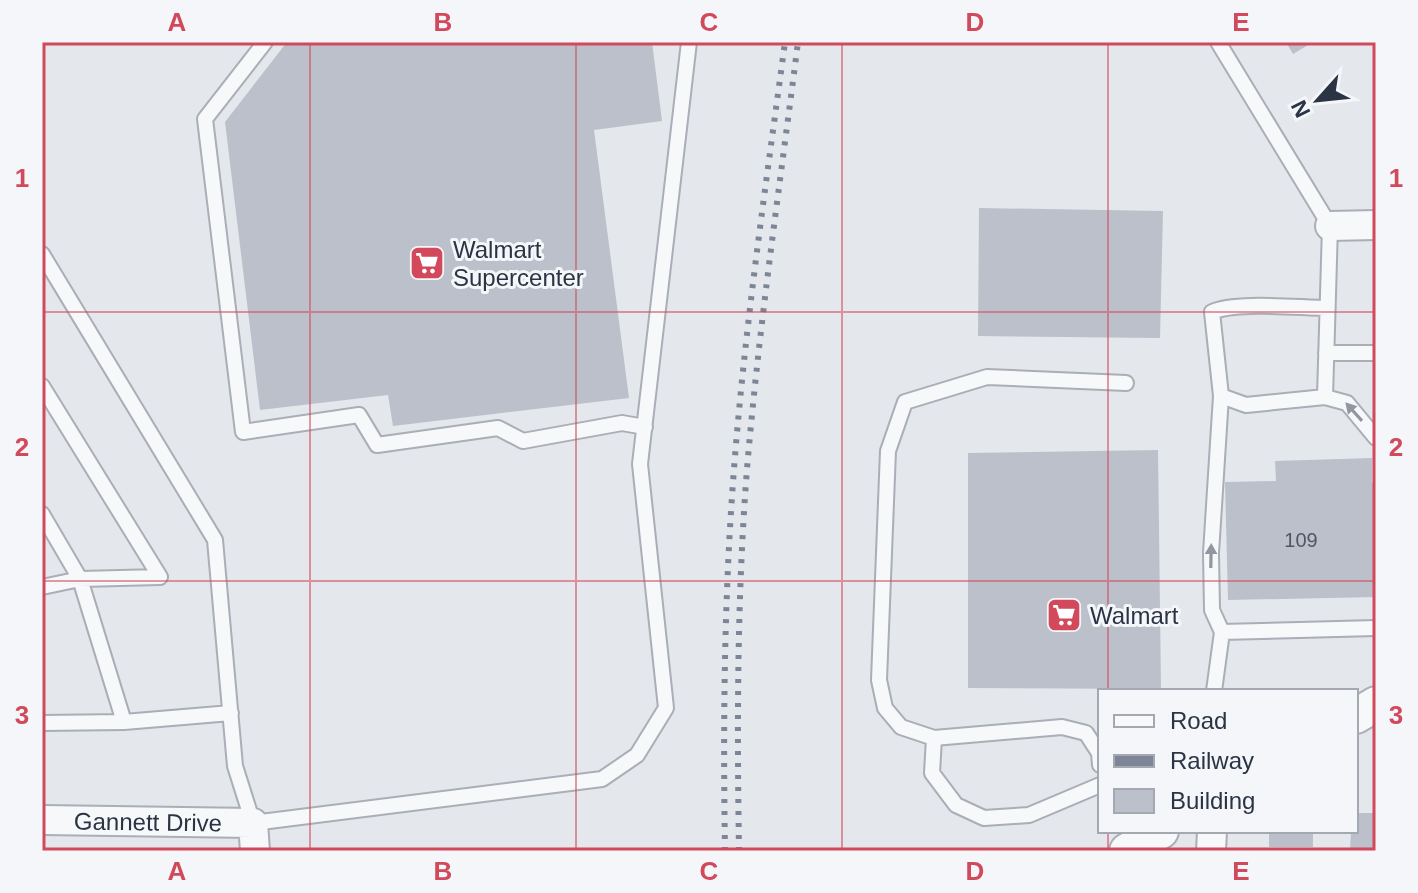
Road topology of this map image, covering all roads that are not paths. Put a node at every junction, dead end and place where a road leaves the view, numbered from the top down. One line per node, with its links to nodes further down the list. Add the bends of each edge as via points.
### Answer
1 (265, 42): 14 (lane, via 205,119 243,432 359,415 377,445 498,428 523,441 622,423)
2 (689, 42): 14 (lane)
3 (1218, 42): 5 (lane)
4 (1376, 225): 5 (street)
5 (1330, 226): 7 (lane)
6 (42, 254): 23 (lane, via 215,540)
7 (1327, 308): 8 (lane); 12 (lane, via 1238,307 1212,312)
8 (1326, 353): 9 (lane); 13 (lane)
9 (1376, 353)
10 (1126, 383): 27 (lane, via 987,377 905,402 888,451 879,680 885,708 901,727)
11 (42, 386): 17 (lane, via 160,577)
12 (1221, 396): 13 (lane, via 1246,405); 20 (lane, one-way to 12, via 1212,610 1211,553)
13 (1325, 397): 15 (lane, one-way to 13, via 1347,403)
14 (645, 427): 31 (lane, via 640,464 666,708 637,755 602,779)
15 (1376, 438)
16 (42, 514): 17 (lane)
17 (80, 579): 18 (lane); 25 (lane)
18 (42, 587)
19 (1376, 628): 20 (lane)
20 (1222, 632): 21 (lane)
21 (1214, 689)
22 (1376, 704): 24 (street)
23 (231, 713): 25 (lane); 31 (lane, via 235,766)
24 (1358, 715)
25 (124, 722): 26 (lane)
26 (42, 723)
27 (934, 738): 28 (lane, via 1062,727 1086,733); 29 (lane, via 932,773 956,805 984,818 1029,815)
28 (1098, 751)
29 (1098, 786)
30 (42, 820): 31 (street, Gannett Drive)
31 (254, 837)

